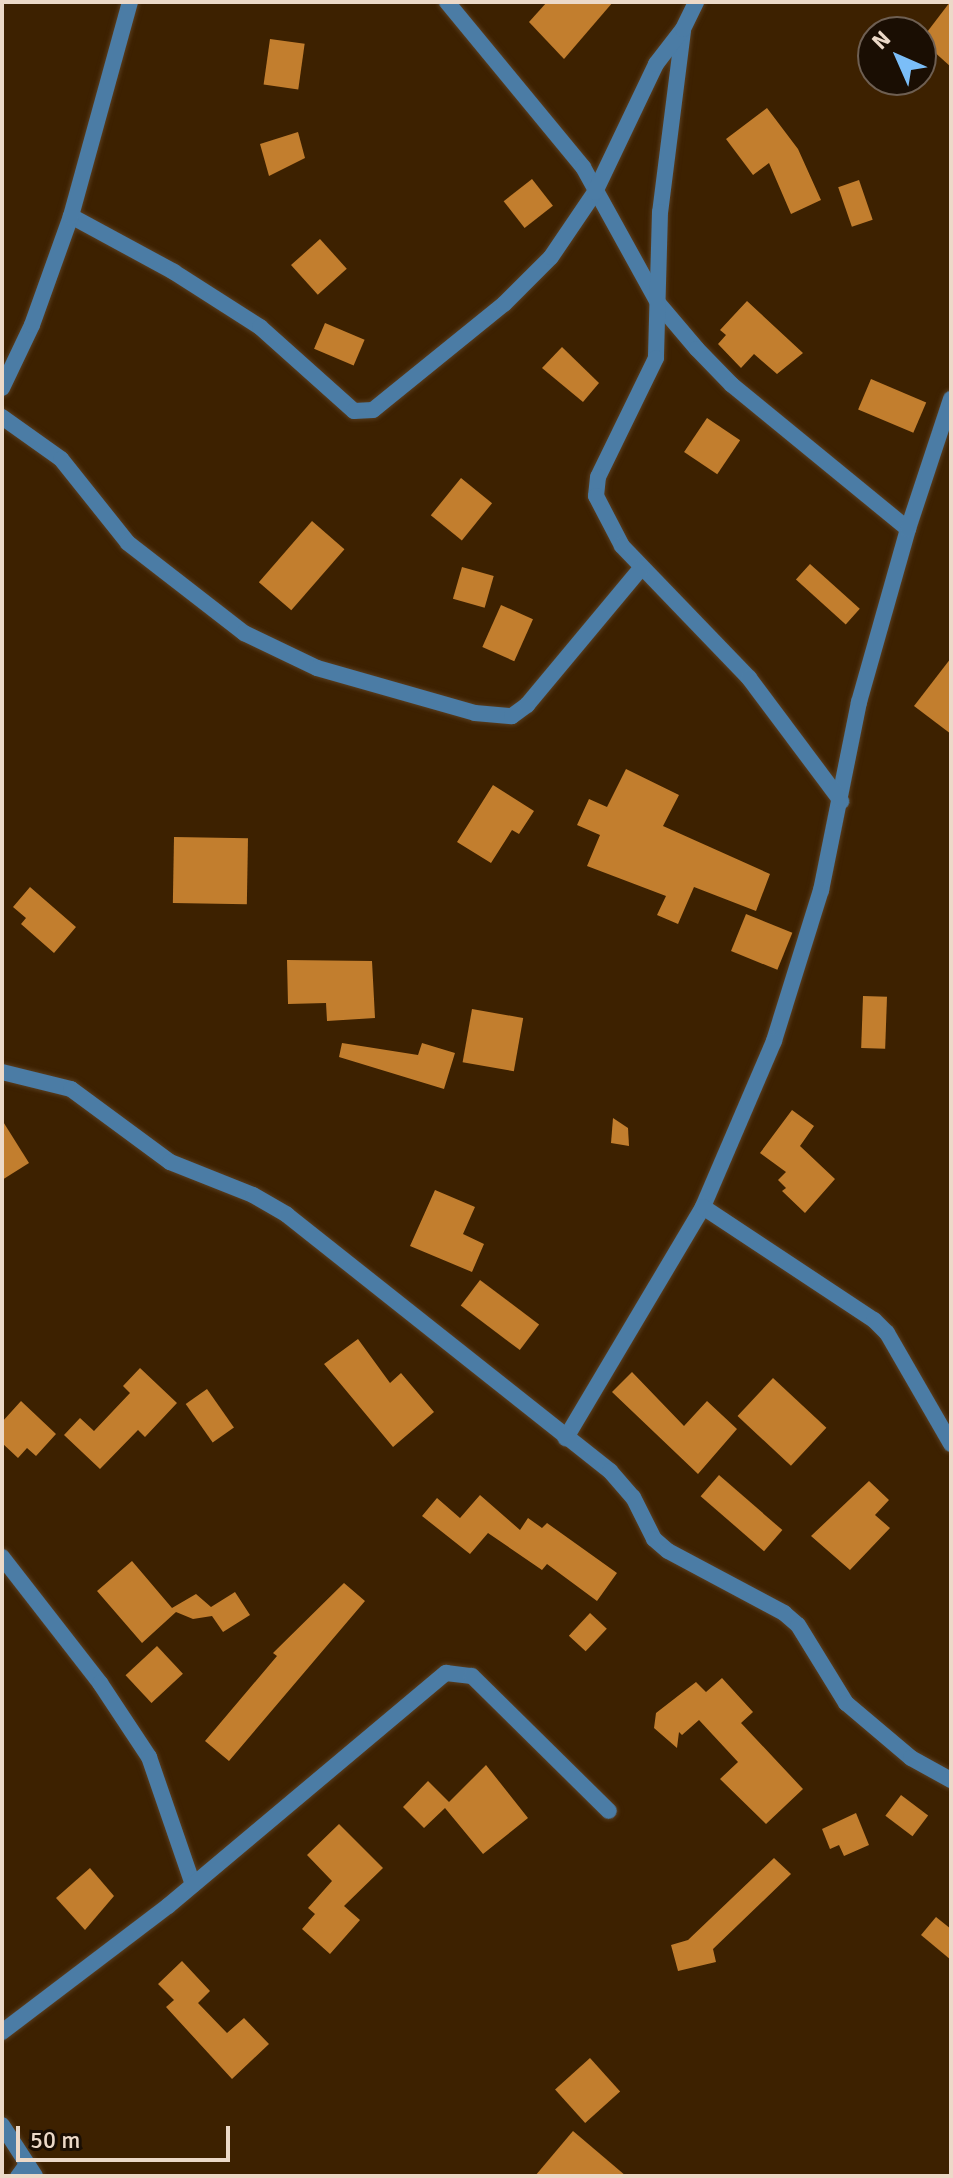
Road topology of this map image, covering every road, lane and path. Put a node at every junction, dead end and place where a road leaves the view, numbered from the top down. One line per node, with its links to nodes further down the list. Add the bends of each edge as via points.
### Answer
1 (130, 2): 6 (street)
2 (447, 2): 5 (street, via 583,167)
3 (696, 2): 4 (street)
4 (683, 29): 5 (street, via 656,64); 7 (street, via 660,212)
5 (595, 192): 6 (street, via 551,257 504,304 373,410 361,412 336,397 241,314); 7 (street)
6 (71, 216): 8 (street, via 32,325)
7 (658, 303): 11 (street, via 732,385); 12 (street, via 656,358 598,477 596,496 604,520)
8 (2, 388)
9 (951, 399): 11 (street)
10 (2, 417): 12 (street, via 61,459 128,543 244,633 317,668 475,713 512,716 527,705)
11 (908, 529): 13 (street, via 859,702)
12 (641, 568): 13 (street, via 749,678)
13 (841, 801): 15 (street, via 821,890 774,1041)
14 (2, 1072): 16 (street, via 71,1089 170,1162 253,1195 287,1215)
15 (703, 1207): 16 (street); 17 (street, via 874,1320 887,1333)
16 (566, 1438): 19 (street, via 624,1484 654,1539 784,1613 798,1625 846,1703 911,1758)
17 (951, 1444)
18 (2, 1557): 21 (street, via 100,1683 149,1757)
19 (951, 1780)
20 (609, 1811): 21 (street, via 472,1676 446,1673)
21 (193, 1885): 22 (street)
22 (2, 2032)
23 (2, 2125): 24 (street)
24 (26, 2171)

